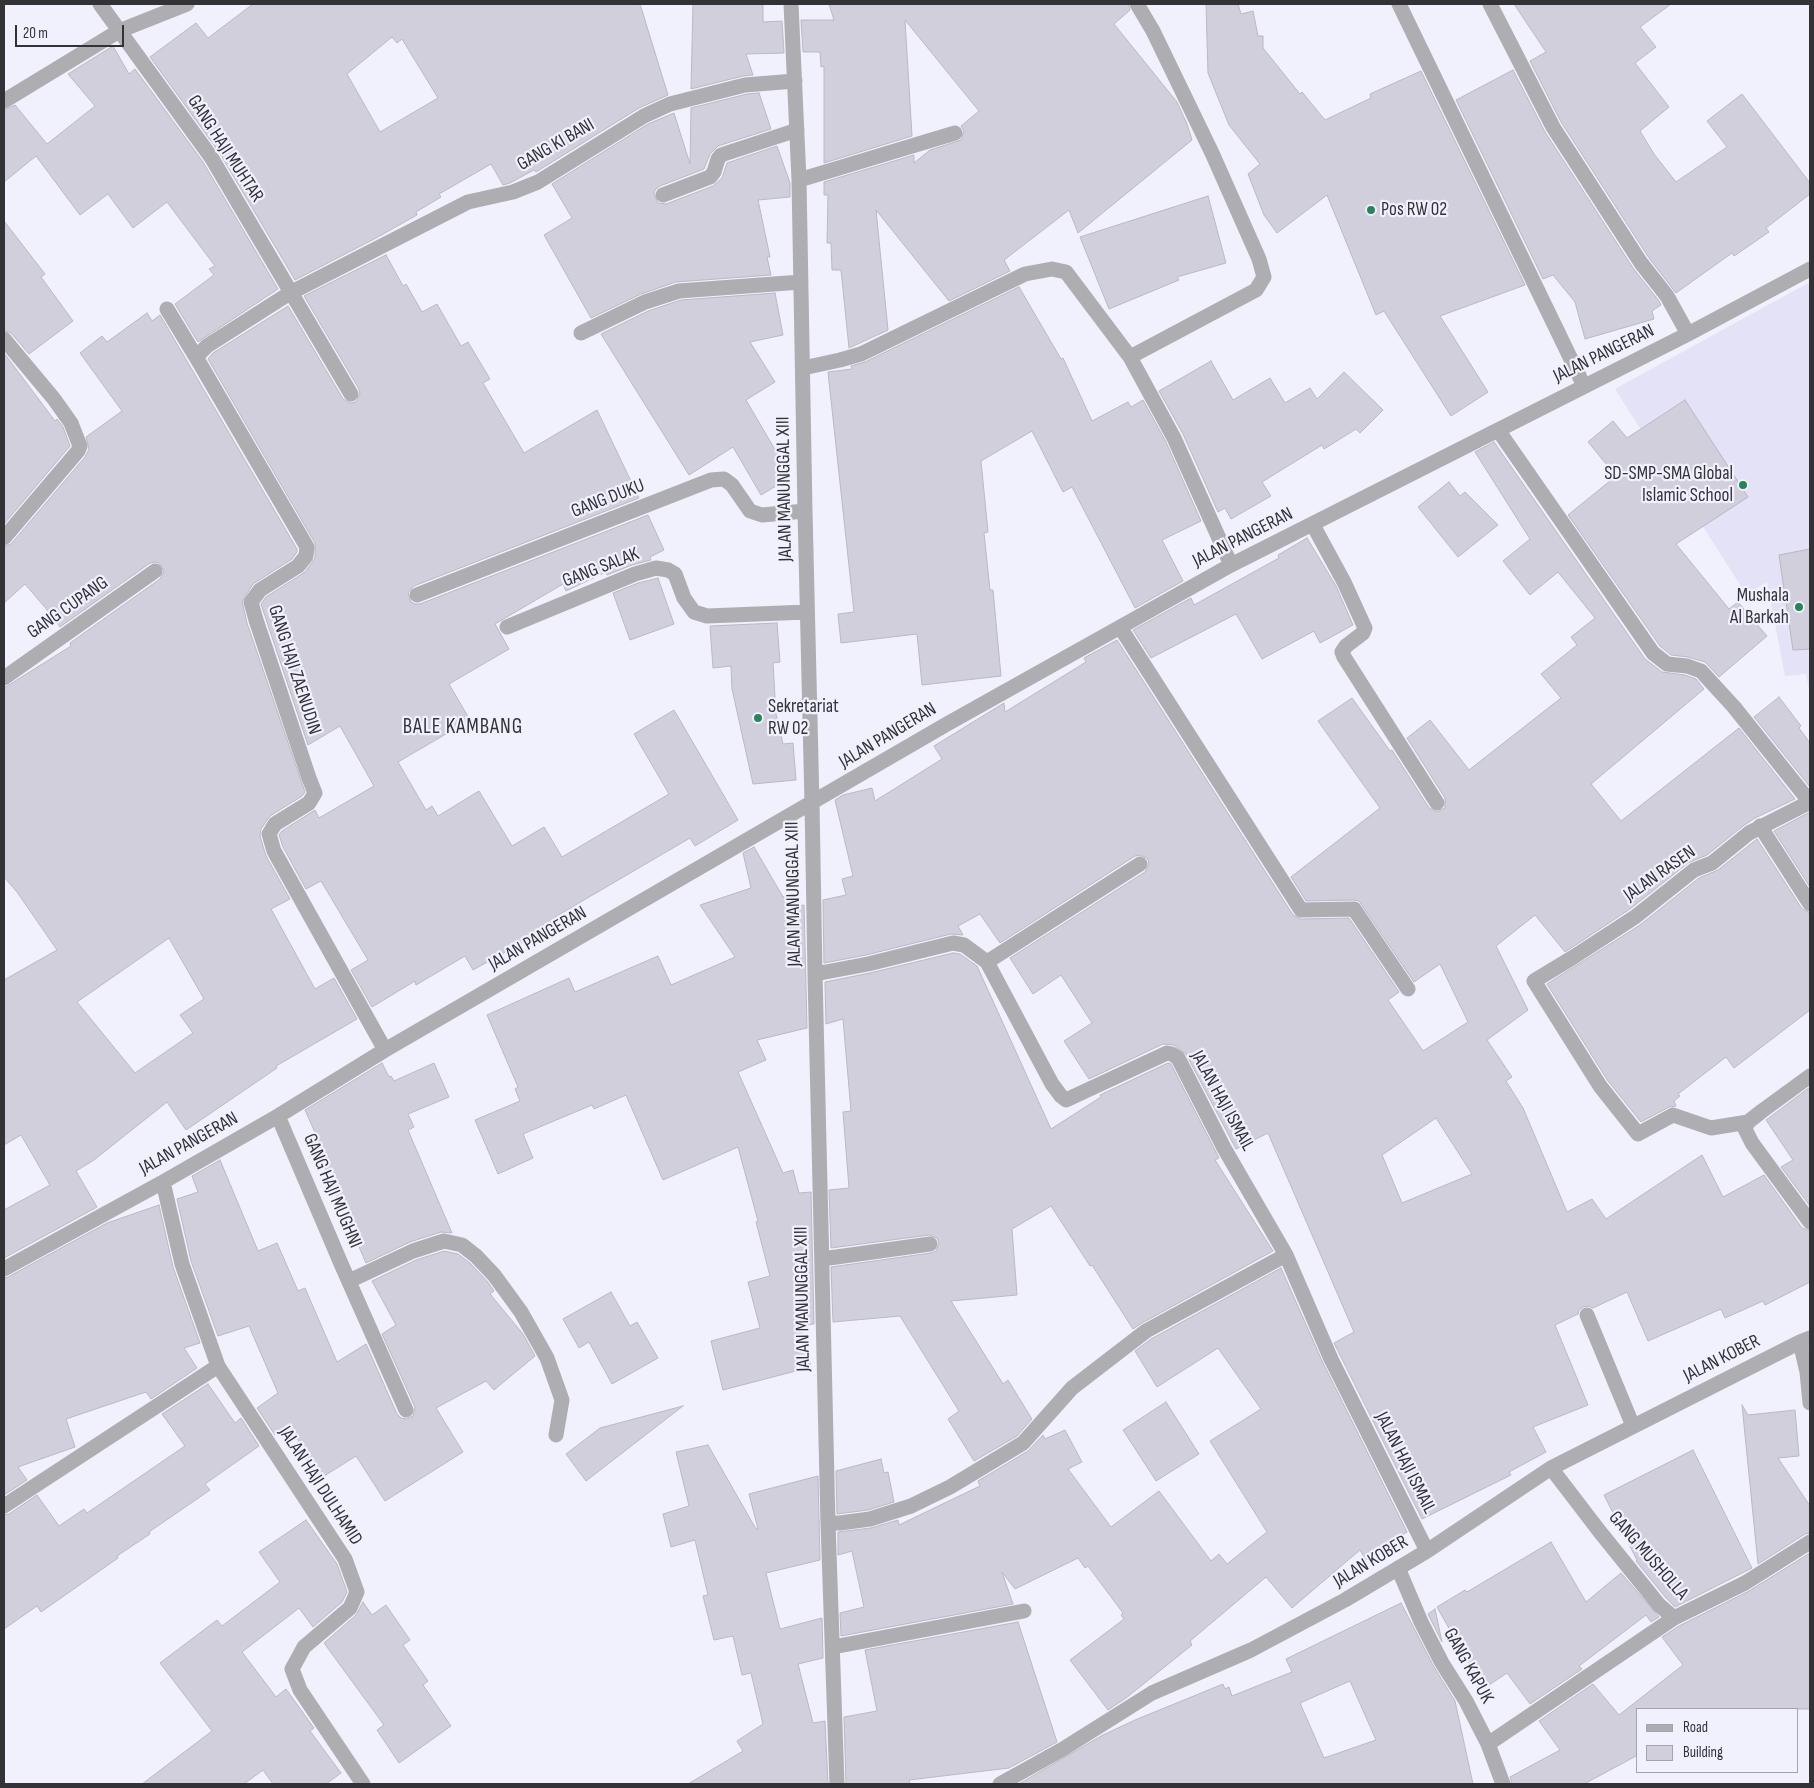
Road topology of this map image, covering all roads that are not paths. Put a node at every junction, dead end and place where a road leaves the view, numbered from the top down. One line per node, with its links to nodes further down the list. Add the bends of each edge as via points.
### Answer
1 (100, 4): 7 (street, GANG HAJI MUHTAR)
2 (187, 4): 7 (street)
3 (791, 4): 8 (street, JALAN MANUNGGAL XIII)
4 (1137, 4): 22 (street, via 1212,153 1264,277 1256,290)
5 (1399, 4): 24 (street)
6 (1490, 4): 19 (street, via 1553,127 1641,263 1667,296)
7 (119, 31): 9 (street); 16 (street, GANG HAJI MUHTAR, via 211,157)
8 (795, 81): 10 (street, JALAN MANUNGGAL XIII); 16 (street, GANG KI BANI, via 744,85 670,104 644,116 538,182 513,192 468,202)
9 (4, 101)
10 (797, 130): 12 (street, JALAN MANUNGGAL XIII); 13 (street, via 721,155 710,176)
11 (955, 133): 12 (street)
12 (799, 180): 15 (street, JALAN MANUNGGAL XIII)
13 (663, 195)
14 (1810, 269): 19 (street, JALAN PANGERAN)
15 (801, 282): 18 (street, via 679,290 645,302); 23 (street, JALAN MANUNGGAL XIII)
16 (290, 293): 21 (street, via 207,346); 25 (street, GANG HAJI MUHTAR)
17 (167, 309): 21 (street)
18 (581, 333)
19 (1688, 334): 24 (street, JALAN PANGERAN)
20 (4, 339): 29 (street, via 54,399 71,423 80,446)
21 (196, 357): 46 (street, GANG HAJI ZAENUDIN, via 307,547 306,556 298,566 260,590 251,602 315,793 309,803 275,824 269,834 274,852)
22 (1130, 357): 23 (street, via 1066,272 1052,269 1025,274 861,354); 30 (street, via 1174,438)
23 (803, 368): 27 (street, JALAN MANUNGGAL XIII)
24 (1584, 386): 26 (street, JALAN PANGERAN)
25 (351, 394)
26 (1498, 430): 28 (street, JALAN PANGERAN); 37 (street, via 1653,653 1667,664 1701,671)
27 (804, 510): 32 (street, GANG DUKU, via 762,515 750,511 732,485 724,480 711,480); 33 (street, JALAN MANUNGGAL XIII)
28 (1313, 525): 30 (street, JALAN PANGERAN); 38 (street, via 1365,628 1346,646 1342,652 1344,657)
29 (4, 538)
30 (1231, 565): 35 (street, JALAN PANGERAN)
31 (155, 571): 36 (street, GANG CUPANG)
32 (417, 595)
33 (807, 612): 34 (street, GANG SALAK, via 707,616 694,612 684,598 676,574 656,568); 39 (street, JALAN MANUNGGAL XIII)
34 (507, 627)
35 (1120, 627): 39 (street, JALAN PANGERAN); 45 (street, via 1301,910 1354,909)
36 (4, 678)
37 (1810, 802): 40 (street, JALAN RASEN)
38 (1437, 803)
39 (812, 804): 44 (street, JALAN MANUNGGAL XIII); 46 (street, JALAN PANGERAN)
40 (1760, 826): 42 (street); 49 (street, JALAN RASEN, via 1712,863 1694,870 1616,930 1534,981 1600,1086 1638,1134 1673,1115 1711,1128)
41 (1140, 864): 43 (street)
42 (1810, 904)
43 (987, 962): 44 (street, JALAN HAJI ISMAIL, via 964,945 953,943); 53 (street, JALAN HAJI ISMAIL, via 1052,1084 1066,1100 1167,1053 1178,1058 1224,1148)
44 (814, 974): 54 (street, JALAN MANUNGGAL XIII)
45 (1408, 989)
46 (385, 1050): 48 (street, JALAN PANGERAN)
47 (1810, 1076): 49 (street)
48 (278, 1116): 50 (street, JALAN PANGERAN); 56 (street, GANG HAJI MUGHNI)
49 (1748, 1122): 51 (street, via 1744,1129 1752,1143)
50 (163, 1182): 55 (street, JALAN PANGERAN); 59 (street, JALAN HAJI DULHAMID, via 182,1264)
51 (1810, 1222)
52 (930, 1244): 54 (street)
53 (1286, 1255): 66 (street, via 1146,1331 1072,1388 1023,1442 950,1487 911,1506 870,1519); 68 (street, JALAN HAJI ISMAIL, via 1331,1359)
54 (822, 1259): 66 (street, JALAN MANUNGGAL XIII)
55 (4, 1269)
56 (349, 1282): 61 (street, GANG HAJI MUGHNI); 63 (street, GANG HAJI MUGHNI, via 413,1251 444,1241 462,1245 476,1256 521,1312 547,1358 562,1400)
57 (1587, 1315): 62 (street)
58 (1805, 1340): 60 (street); 62 (street, JALAN KOBER)
59 (218, 1366): 65 (street); 74 (street, JALAN HAJI DULHAMID, via 345,1559 357,1592 350,1608 304,1647 292,1669 300,1690)
60 (1810, 1403)
61 (406, 1410)
62 (1633, 1426): 64 (street, JALAN KOBER)
63 (556, 1435)
64 (1551, 1468): 68 (street, JALAN KOBER); 71 (street, GANG MUSHOLLA, via 1659,1605)
65 (4, 1506)
66 (828, 1523): 72 (street, JALAN MANUNGGAL XIII)
67 (1810, 1542): 71 (street, GANG MUSHOLLA, via 1745,1583)
68 (1428, 1552): 69 (street, JALAN KOBER)
69 (1398, 1568): 73 (street, GANG KAPUK, via 1425,1630); 76 (street, JALAN KOBER, via 1251,1650 1152,1693)
70 (1024, 1611): 72 (street)
71 (1674, 1618): 73 (street)
72 (833, 1647): 75 (street, JALAN MANUNGGAL XIII)
73 (1488, 1744): 77 (street, GANG KAPUK)
74 (363, 1784)
75 (837, 1784)
76 (1000, 1784)
77 (1503, 1784)

